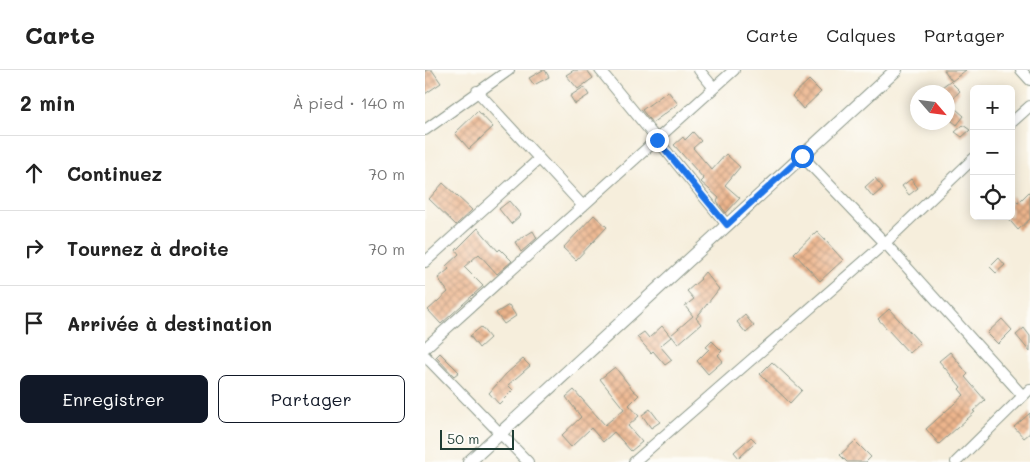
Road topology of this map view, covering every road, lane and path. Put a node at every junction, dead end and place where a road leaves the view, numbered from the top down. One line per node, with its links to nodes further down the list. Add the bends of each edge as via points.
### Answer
1 (509, 70): 9 (street)
2 (600, 70): 13 (street)
3 (699, 70): 8 (street)
4 (734, 70): 8 (street)
5 (895, 70): 14 (main road)
6 (1021, 70): 7 (street)
7 (1030, 80)
8 (714, 88): 13 (street)
9 (477, 91): 12 (street); 15 (street)
10 (1030, 106): 11 (street)
11 (1015, 119)
12 (425, 130)
13 (657, 140): 17 (street); 18 (street)
14 (802, 156): 18 (main road); 19 (street)
15 (539, 159): 17 (street); 20 (street)
16 (970, 162): 19 (street)
17 (583, 206): 21 (street)
18 (727, 225): 24 (main road)
19 (885, 244): 23 (street); 27 (street)
20 (425, 262)
21 (425, 348)
22 (425, 356): 24 (street)
23 (1026, 392): 28 (street)
24 (500, 433): 25 (main road); 26 (street)
25 (469, 462)
26 (528, 462)
27 (634, 462)
28 (956, 462)

